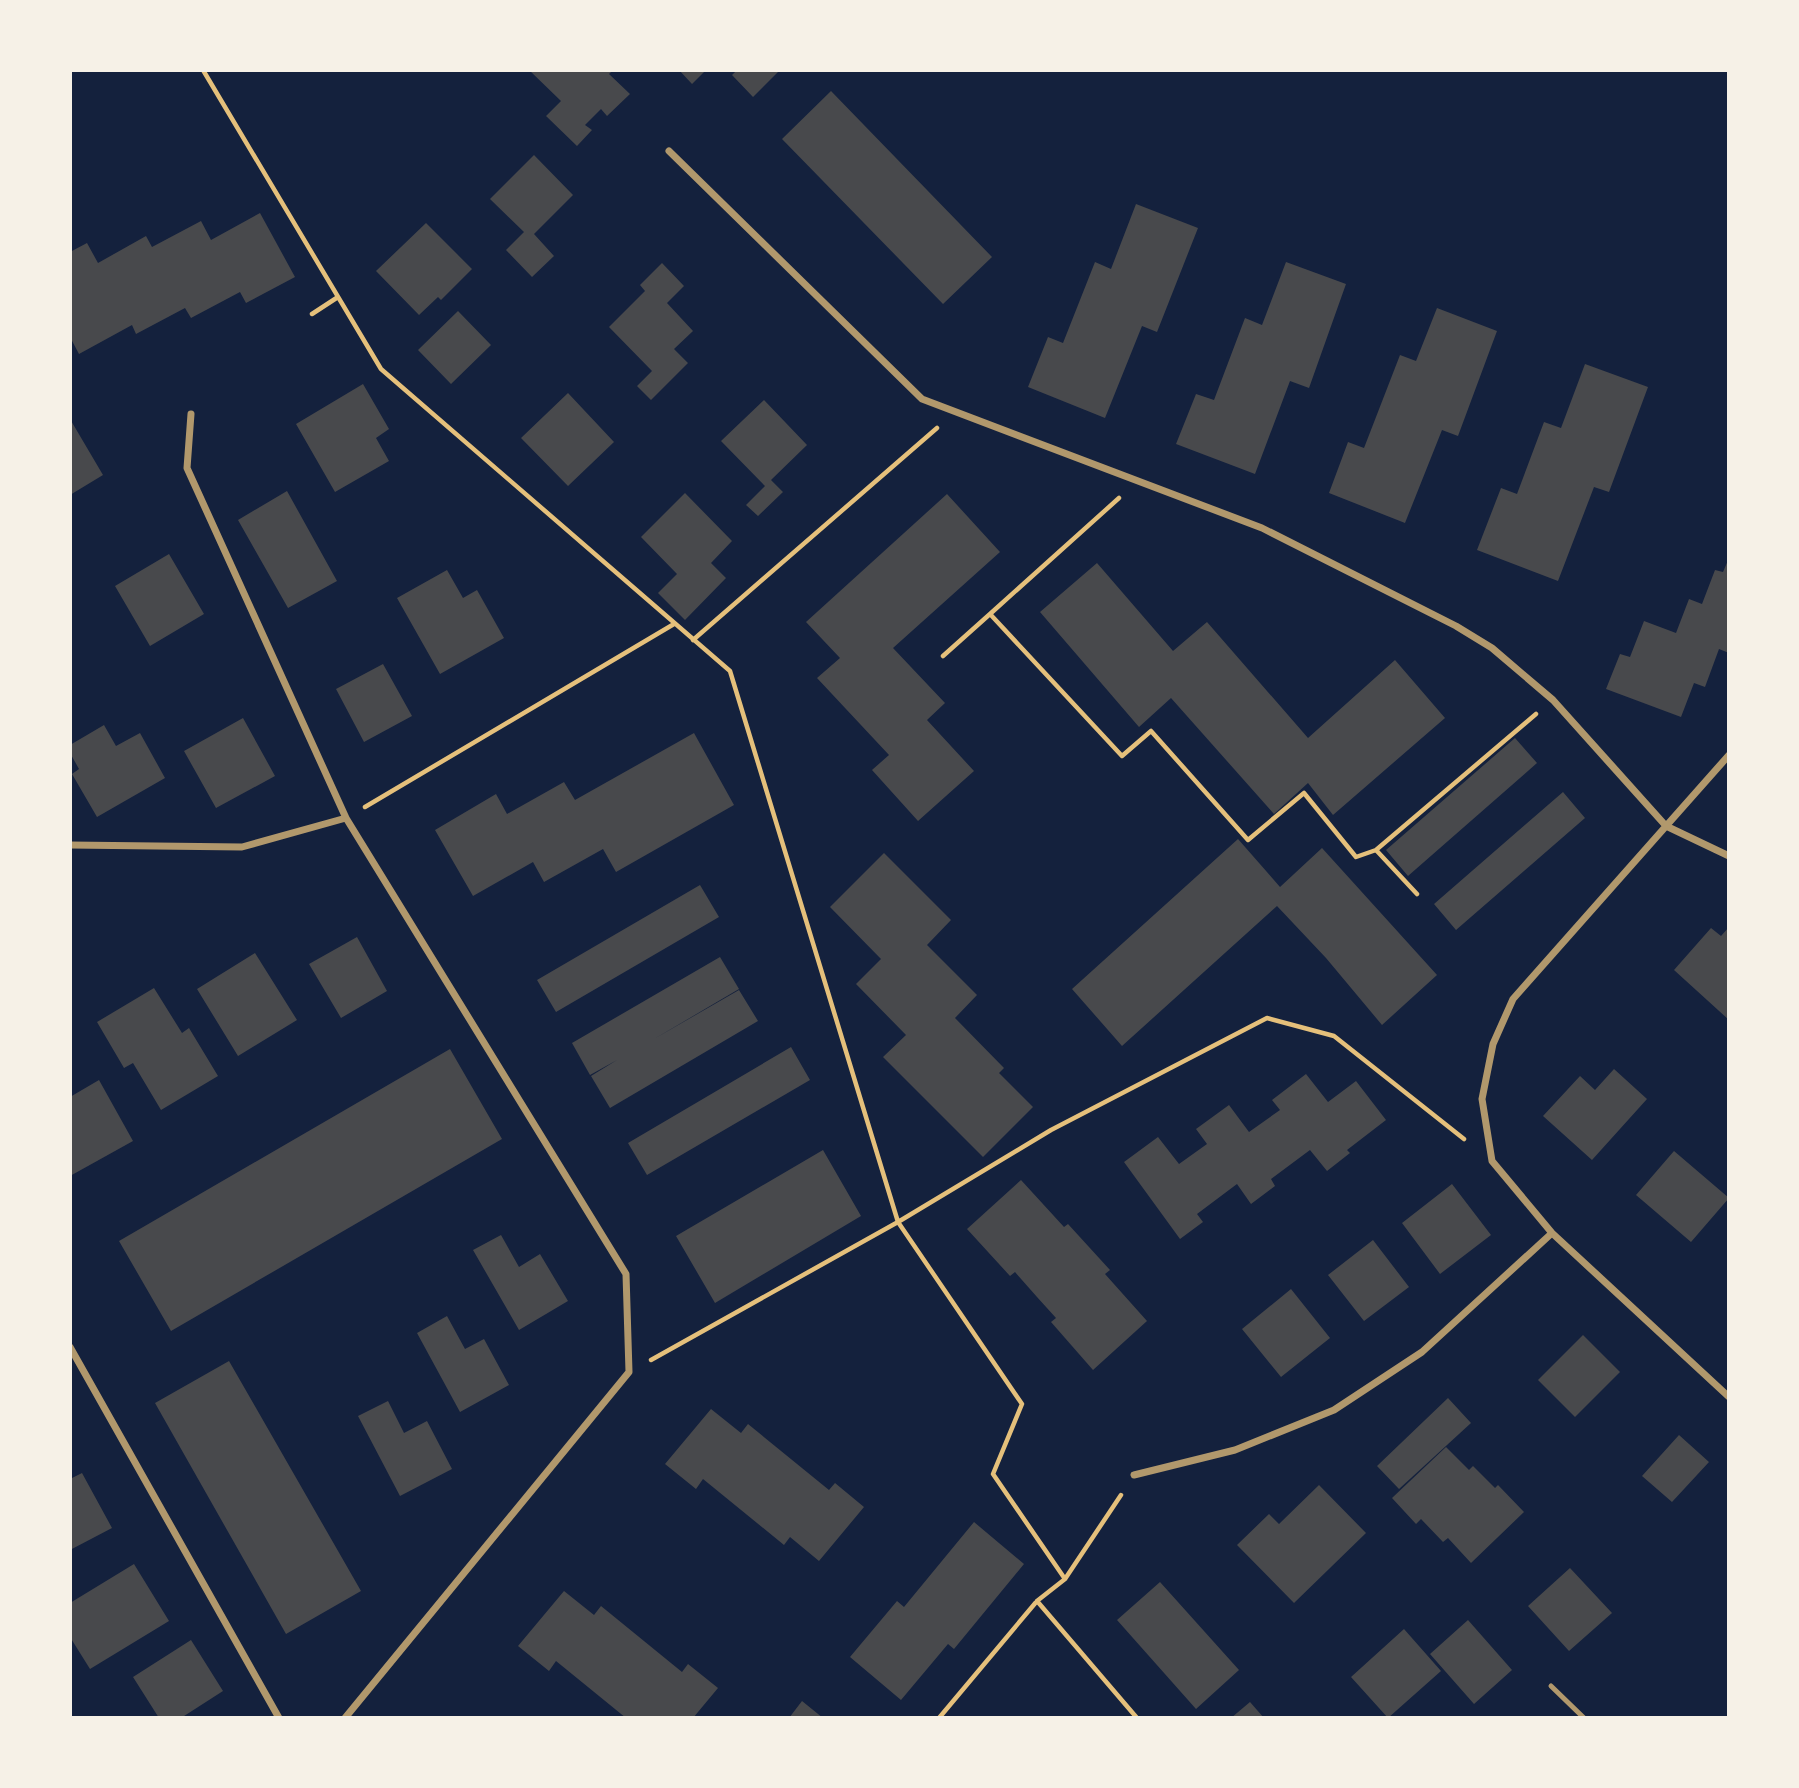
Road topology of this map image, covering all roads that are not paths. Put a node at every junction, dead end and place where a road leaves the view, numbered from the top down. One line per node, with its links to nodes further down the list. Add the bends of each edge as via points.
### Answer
1 (669, 151): 5 (street, via 922,399 1262,528 1456,626 1492,648 1553,700)
2 (191, 414): 4 (street, via 187,468)
3 (1729, 755): 5 (street)
4 (346, 818): 6 (street, via 242,847); 14 (street, via 626,1274 629,1372)
5 (1666, 826): 7 (street); 8 (street, via 1513,999 1493,1044 1482,1099 1492,1161)
6 (70, 845)
7 (1729, 856)
8 (1552, 1233): 10 (street); 11 (street, via 1422,1352 1334,1410 1235,1450)
9 (70, 1347): 13 (street)
10 (1729, 1397)
11 (1134, 1475)
12 (1551, 1686): 15 (lane)
13 (279, 1718)
14 (345, 1718)
15 (1584, 1718)

